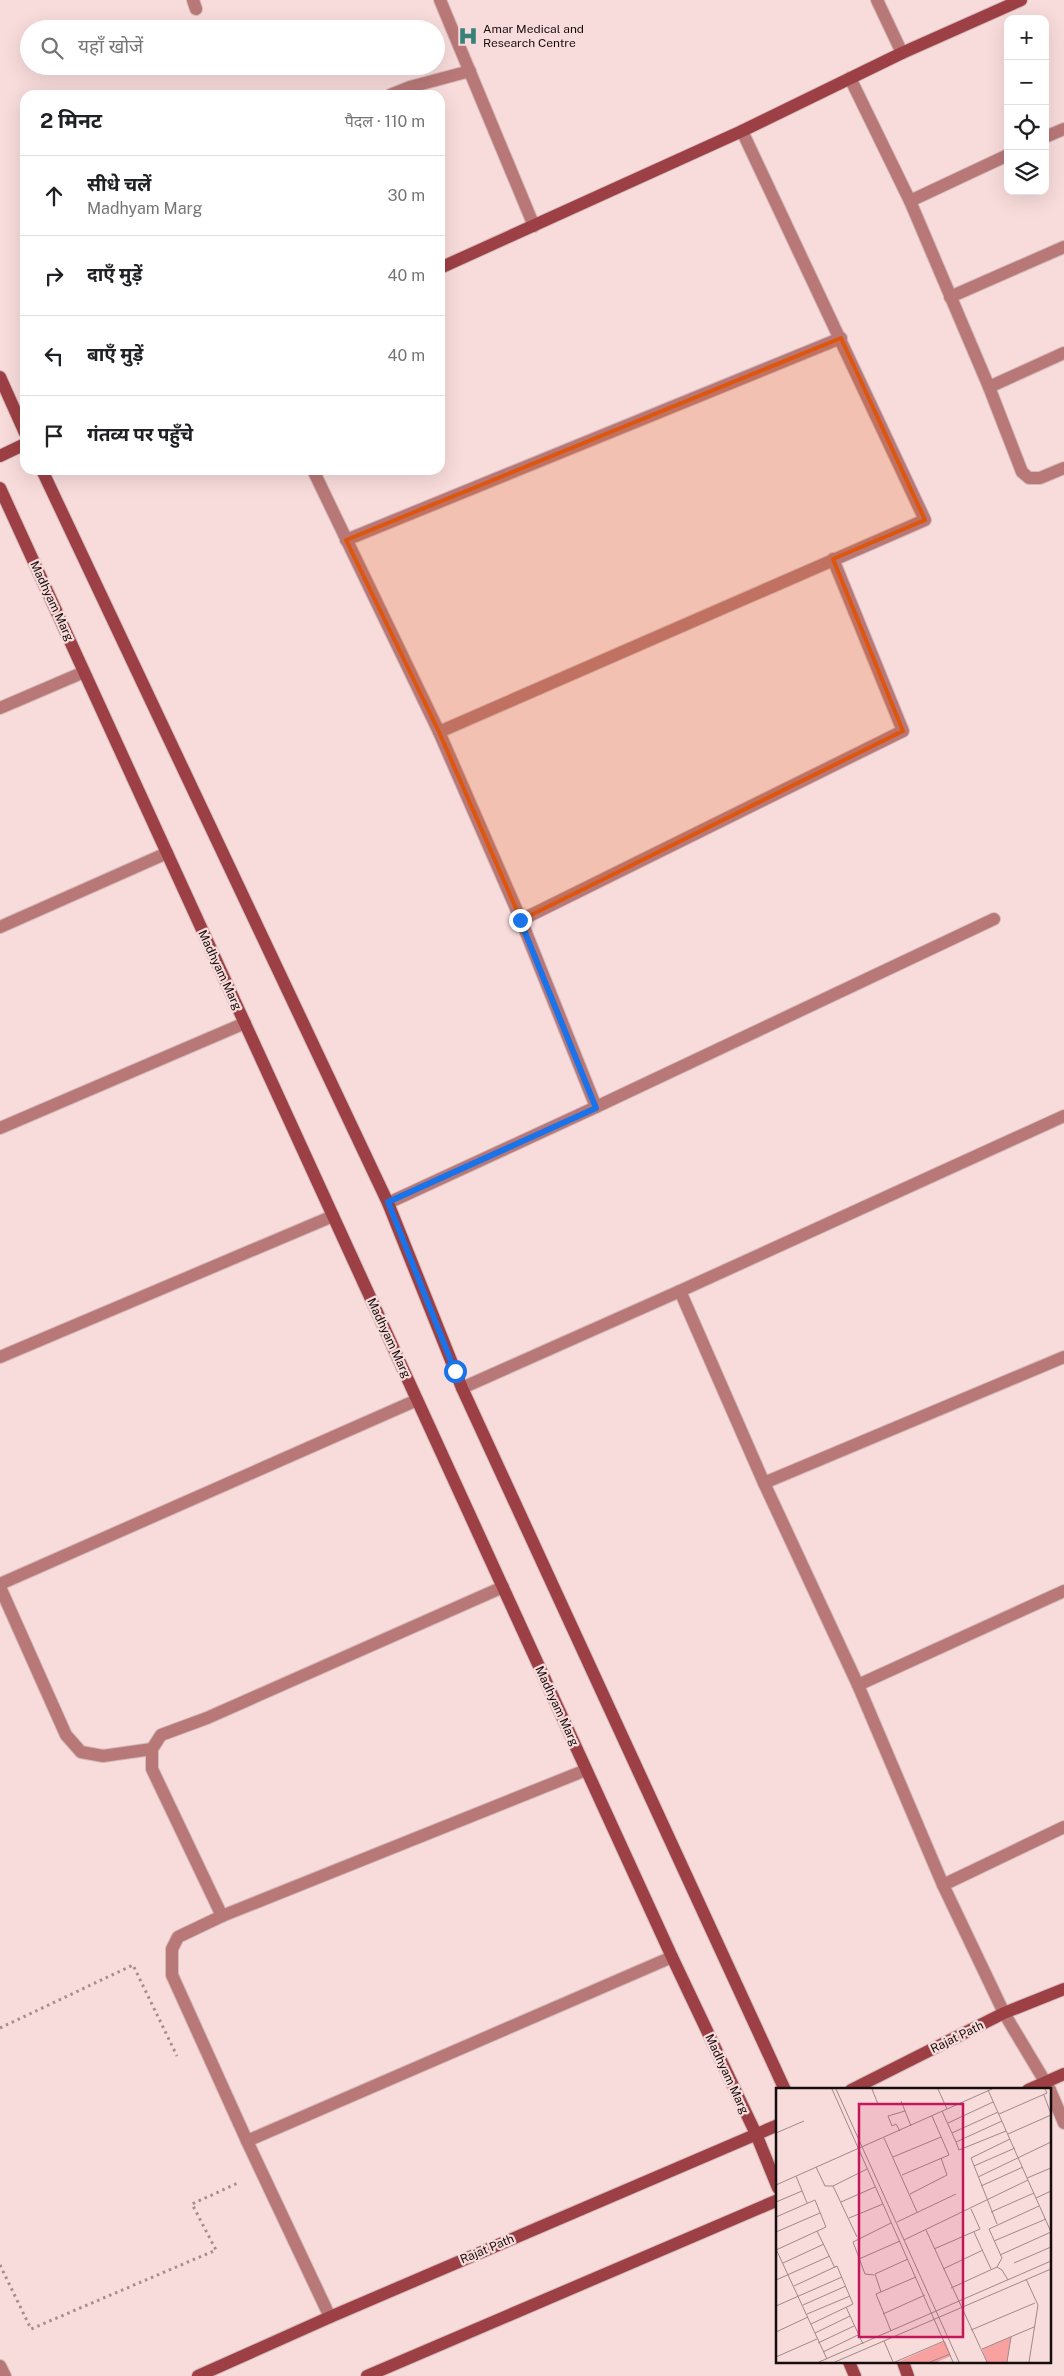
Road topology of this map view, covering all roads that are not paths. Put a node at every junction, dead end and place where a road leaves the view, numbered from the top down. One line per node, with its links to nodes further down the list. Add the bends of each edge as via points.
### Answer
1 (440, 0): 5 (street)
2 (877, 0): 4 (street)
3 (1021, 0): 4 (street)
4 (902, 53): 6 (street)
5 (470, 71): 7 (street); 13 (street)
6 (850, 78): 9 (street); 12 (street)
7 (401, 90)
8 (1064, 129): 10 (street)
9 (742, 131): 13 (street); 17 (street)
10 (1049, 135)
11 (1004, 157): 12 (street)
12 (910, 201): 16 (street)
13 (534, 226): 15 (street)
14 (1064, 247): 16 (street)
15 (445, 266)
16 (950, 297): 20 (street)
17 (841, 338): 28 (street); 29 (street, via 925,520)
18 (1064, 353): 20 (street)
19 (0, 377): 21 (street)
20 (989, 387): 24 (street, via 1022,472 1029,478 1040,478)
21 (20, 422)
22 (20, 446): 23 (street)
23 (0, 456)
24 (1064, 468)
25 (44, 475): 41 (street)
26 (315, 475): 28 (street)
27 (0, 488): 30 (street, Madhyam Marg)
28 (346, 540): 32 (street)
29 (833, 559): 32 (street); 35 (street, via 903,731)
30 (84, 672): 31 (street); 33 (street, Madhyam Marg)
31 (0, 708)
32 (439, 732): 35 (street)
33 (167, 853): 36 (street); 37 (street, Madhyam Marg)
34 (994, 919): 38 (street)
35 (520, 920): 38 (street)
36 (0, 926)
37 (245, 1023): 40 (street); 42 (street, Madhyam Marg)
38 (596, 1108): 41 (street)
39 (1064, 1116): 43 (street)
40 (0, 1128)
41 (388, 1202): 46 (street)
42 (333, 1216): 44 (street); 47 (street, Madhyam Marg)
43 (680, 1291): 46 (street); 48 (street)
44 (0, 1357)
45 (1064, 1357): 48 (street)
46 (462, 1388): 63 (street)
47 (417, 1400): 49 (street); 50 (street, Madhyam Marg)
48 (764, 1483): 52 (street)
49 (0, 1586): 53 (street, via 66,1735 81,1752 103,1756)
50 (503, 1587): 53 (street, via 216,1714 161,1735); 54 (street, Madhyam Marg)
51 (1064, 1591): 52 (street)
52 (858, 1685): 56 (street)
53 (152, 1749): 57 (street, via 152,1769)
54 (586, 1770): 57 (street); 58 (street, Madhyam Marg)
55 (1064, 1827): 56 (street)
56 (943, 1885): 60 (street)
57 (222, 1916): 69 (street, via 178,1937 172,1949 172,1975)
58 (672, 1957): 68 (street, Madhyam Marg); 69 (street)
59 (1064, 1988): 60 (street, Rajat Path)
60 (1004, 2013): 62 (street); 64 (street, Rajat Path)
61 (1064, 2074): 62 (street)
62 (1049, 2087)
63 (784, 2088)
64 (855, 2088)
65 (1052, 2094): 66 (street)
66 (1064, 2123)
67 (776, 2126): 68 (street, Rajat Path)
68 (756, 2134): 70 (street, Madhyam Marg); 72 (street, Rajat Path)
69 (247, 2141): 72 (street)
70 (776, 2183)
71 (776, 2201): 78 (street)
72 (330, 2317): 77 (street, Rajat Path)
73 (850, 2364): 79 (street)
74 (904, 2364): 80 (street)
75 (0, 2366): 76 (street)
76 (5, 2376)
77 (198, 2376)
78 (367, 2376)
79 (855, 2376)
80 (908, 2376)

